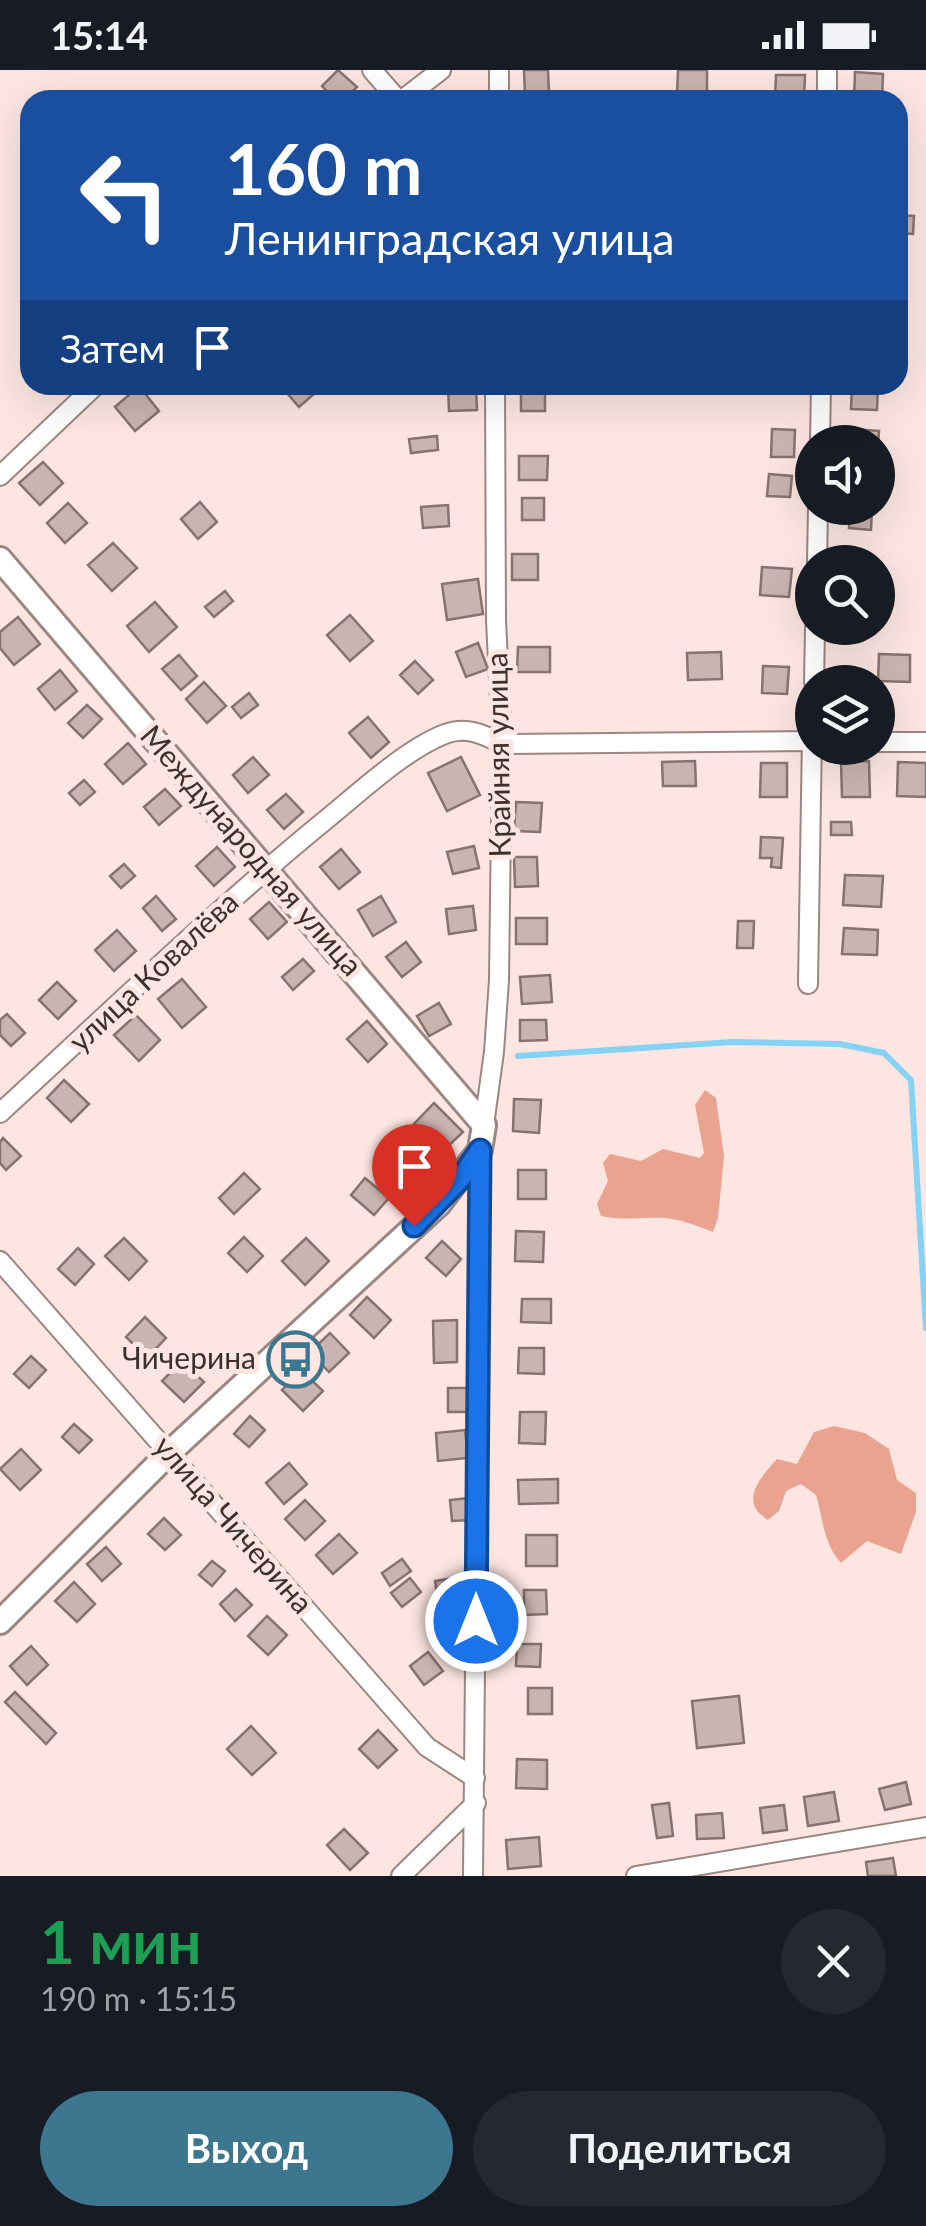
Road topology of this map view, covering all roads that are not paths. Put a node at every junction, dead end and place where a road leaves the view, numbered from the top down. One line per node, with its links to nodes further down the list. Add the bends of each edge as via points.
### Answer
1 (372, 70): 3 (street)
2 (441, 70): 4 (street)
3 (391, 90)
4 (414, 90)
5 (85, 395): 9 (street)
6 (495, 395): 14 (street, Крайняя улица)
7 (821, 395): 8 (street)
8 (820, 425)
9 (0, 476)
10 (0, 559): 16 (street, Международная улица)
11 (795, 739): 14 (street, улица Ковалёва)
12 (895, 742): 13 (street)
13 (926, 742)
14 (502, 744): 16 (street, улица Ковалёва, via 463,730 443,735 383,773); 19 (street, Крайняя улица, via 499,980)
15 (812, 765): 17 (street)
16 (266, 868): 18 (street, улица Ковалёва); 19 (street, Международная улица)
17 (808, 984)
18 (0, 1113)
19 (484, 1125): 20 (street)
20 (480, 1150): 22 (street, via 439,1204); 24 (street)
21 (0, 1261): 22 (street, улица Чичерина)
22 (170, 1452): 23 (street); 24 (street, улица Чичерина, via 427,1747)
23 (0, 1622)
24 (475, 1778): 25 (street)
25 (476, 1802): 27 (street); 28 (street)
26 (926, 1827): 29 (street)
27 (401, 1876)
28 (473, 1876)
29 (636, 1876)

